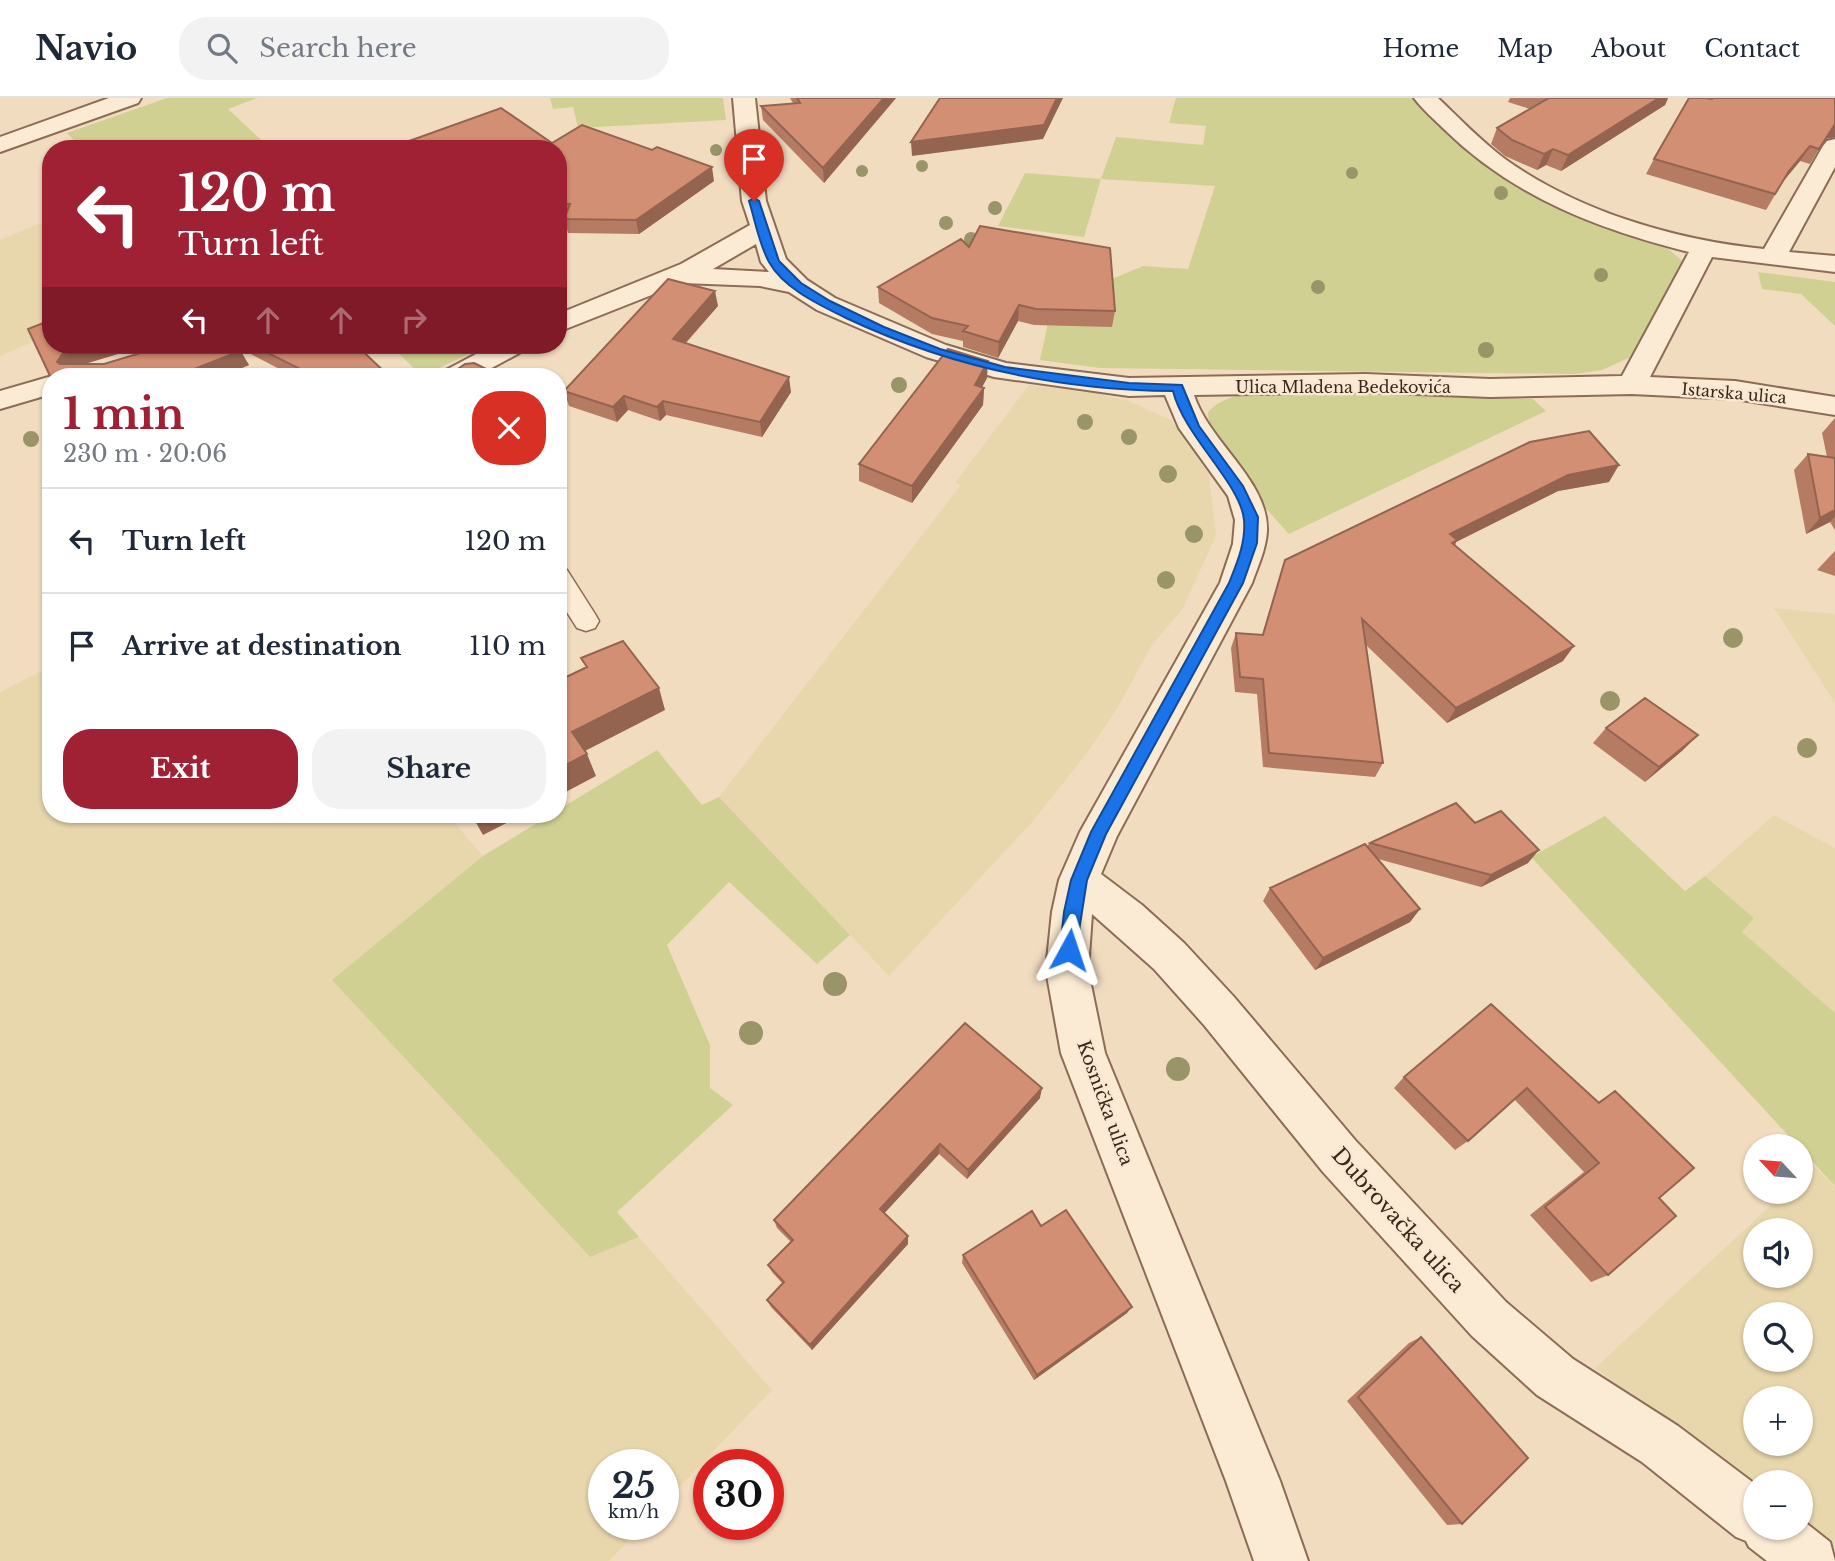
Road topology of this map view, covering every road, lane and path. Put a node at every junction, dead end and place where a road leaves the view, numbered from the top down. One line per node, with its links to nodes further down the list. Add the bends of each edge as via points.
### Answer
1 (130, 98): 4 (street)
2 (744, 98): 6 (street, Ulica Mladena Bedekovića)
3 (1425, 98): 7 (street, via 1499,165 1549,194 1647,233)
4 (0, 145)
5 (1835, 146): 8 (street)
6 (761, 229): 10 (street); 11 (street, Ulica Mladena Bedekovića, via 774,262)
7 (1704, 248): 8 (street); 15 (street)
8 (1773, 257): 9 (street)
9 (1835, 264)
10 (676, 276): 11 (street, via 760,278); 12 (street)
11 (797, 286): 16 (street, Ulica Mladena Bedekovića, via 880,330 1004,371 1129,387)
12 (567, 320)
13 (496, 354): 14 (street)
14 (471, 368)
15 (1632, 385): 16 (street, Ulica Mladena Bedekovića); 19 (street, Istarska ulica, via 1735,390)
16 (1178, 387): 22 (street, Kosnička ulica, via 1193,427 1238,489 1251,517 1250,543 1236,583 1099,832)
17 (42, 388): 18 (street)
18 (0, 400)
19 (1835, 406)
20 (567, 590): 21 (lane)
21 (586, 621)
22 (1079, 880): 23 (street, Dubrovačka ulica, via 1169,956 1339,1156 1489,1319 1555,1377 1660,1444); 25 (street, Kosnička ulica, via 1067,970 1083,1053)
23 (1743, 1509)
24 (1784, 1540): 26 (street)
25 (1281, 1561)
26 (1811, 1561)

